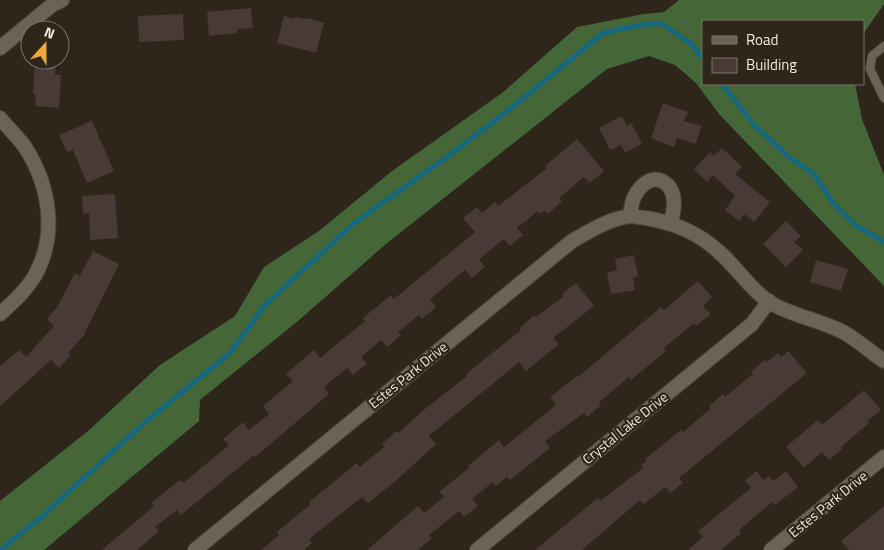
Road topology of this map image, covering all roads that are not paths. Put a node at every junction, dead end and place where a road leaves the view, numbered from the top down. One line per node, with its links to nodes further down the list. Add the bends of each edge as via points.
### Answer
1 (62, 0): 3 (street)
2 (884, 46): 4 (lane, via 872,56 870,69)
3 (0, 48)
4 (884, 98)
5 (0, 118): 9 (street, via 24,146 37,169 49,216 44,254 34,278)
6 (630, 216): 7 (street, Estes Park Drive); 7 (street, via 633,200 642,187 657,179 667,184 672,192); 12 (street, Estes Park Drive, via 592,229 572,241)
7 (671, 223): 8 (street, Estes Park Drive, via 719,251)
8 (769, 302): 10 (street, Estes Park Drive, via 845,333); 13 (street, Crystal Lake Drive, via 752,324)
9 (0, 314)
10 (884, 361)
11 (884, 457): 14 (street, Estes Park Drive)
12 (195, 550)
13 (477, 550)
14 (771, 550)

